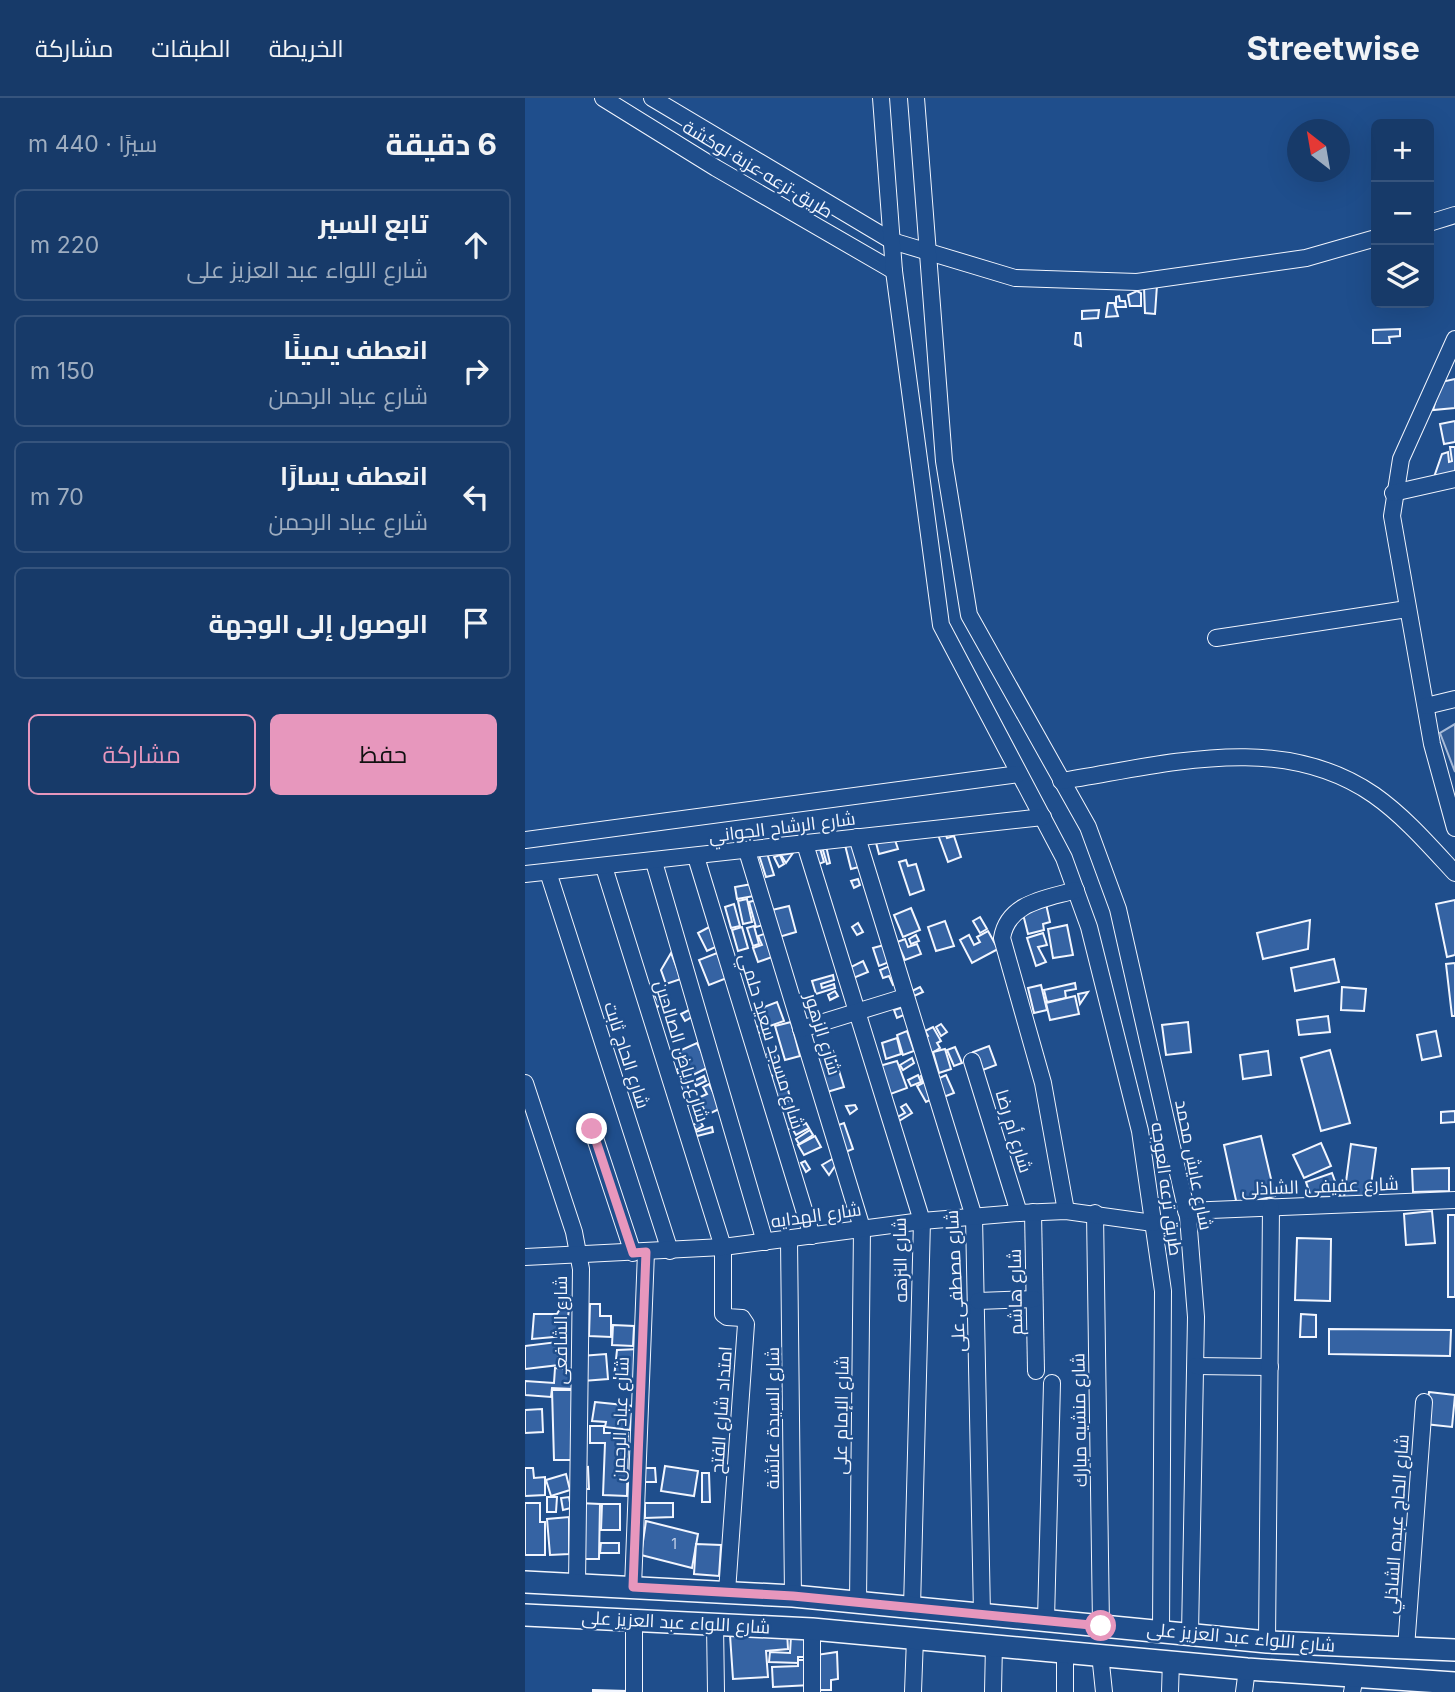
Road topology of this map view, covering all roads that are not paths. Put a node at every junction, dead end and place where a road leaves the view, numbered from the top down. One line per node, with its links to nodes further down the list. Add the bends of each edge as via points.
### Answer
1 (603, 98): 10 (street, طريق ترعه عزبة لوكشة)
2 (652, 98): 8 (street, طريق ترعه عزبة لوكشة)
3 (881, 98): 8 (street, طريق ترعه العوجه)
4 (916, 98): 9 (street, شارع عايش محمد)
5 (1455, 215): 6 (street)
6 (1434, 221)
7 (1371, 239): 9 (street, طريق ترعه عزبة لوكشة, via 1306,258 1137,282 1015,278)
8 (891, 241): 9 (street, طريق ترعه عزبة لوكشة); 10 (street, طريق ترعه العوجه)
9 (927, 252): 19 (street, شارع عايش محمد, via 944,461 969,615)
10 (894, 271): 18 (street, طريق ترعه العوجه, via 941,625)
11 (1455, 340): 13 (street, via 1401,459)
12 (1455, 479): 13 (street)
13 (1393, 493): 14 (street, via 1394,538)
14 (1407, 609): 15 (street); 17 (street)
15 (1216, 638)
16 (1455, 699): 17 (street)
17 (1426, 706): 21 (street)
18 (1019, 774): 20 (street, طريق ترعه العوجه); 23 (street, شارع الرشاح الجواني)
19 (1062, 781): 30 (street, via 1237,755 1309,764 1374,795); 42 (street, شارع عايش محمد, via 1087,827 1118,909)
20 (1043, 817): 22 (street, شارع الرشاح الجواني); 32 (street, طريق ترعه العوجه)
21 (1455, 828)
22 (857, 837): 24 (street, شارع الرشاح الجواني); 33 (street, شارع مصطفى على)
23 (525, 840)
24 (805, 844): 25 (street, شارع الرشاح الجواني); 34 (street, شارع النزهه)
25 (747, 851): 26 (street, شارع الرشاح الجواني); 35 (street, شارع الزهور)
26 (696, 857): 27 (street, شارع الرشاح الجواني); 49 (street, شارع مسجد سعيد حلمي)
27 (654, 862): 28 (street, شارع الرشاح الجواني); 51 (street)
28 (604, 867): 29 (street, شارع الرشاح الجواني); 52 (street, شارع رياض الصالحىن)
29 (548, 872): 31 (street, شارع الرشاح الجواني); 53 (street, شارع الحاج ثابت)
30 (1455, 873)
31 (525, 874)
32 (1076, 890): 41 (street, via 1018,908 1002,938 1043,1083); 47 (street, طريق ترعه العوجه, via 1140,1131)
33 (905, 997): 34 (street); 45 (street, شارع مصطفى على)
34 (858, 1011): 35 (street); 46 (street, شارع النزهه)
35 (801, 1028): 48 (street, شارع الزهور)
36 (972, 1061): 43 (street, شارع أم رضا)
37 (525, 1083): 55 (street, شارع الشافعى)
38 (592, 1129): 54 (street, شارع عباد الرحمن)
39 (1455, 1200): 40 (street, شارع عفيفى الشاذلى)
40 (1271, 1207): 42 (street, شارع عفيفى الشاذلى); 60 (street)
41 (1066, 1211): 43 (street, شارع الهدايه); 44 (street, شارع الهدايه)
42 (1186, 1211): 59 (street, شارع عايش محمد)
43 (1026, 1212): 45 (street, شارع الهدايه); 57 (street, شارع هاشم)
44 (1095, 1213): 47 (street, شارع الهدايه); 76 (street, شارع منشيه مبارك)
45 (974, 1217): 46 (street, شارع الهدايه); 58 (street, شارع مصطفى على)
46 (922, 1220): 48 (street, شارع الهدايه); 70 (street, شارع النزهه)
47 (1153, 1223): 78 (street, طريق ترعه العوجه, via 1163,1291)
48 (862, 1228): 49 (street, شارع الهدايه); 69 (street, شارع الإمام على)
49 (812, 1236): 50 (street, شارع الهدايه)
50 (789, 1240): 51 (street, شارع الهدايه); 68 (street, شارع السيدة عائشة)
51 (765, 1242): 52 (street, شارع الهدايه)
52 (723, 1247): 53 (street, شارع الهدايه); 67 (street, امتداد شارع الفتح, via 723,1314 742,1318 746,1324)
53 (670, 1251): 54 (street, شارع الهدايه)
54 (639, 1253): 55 (street, شارع الهدايه); 66 (street, شارع عباد الرحمن)
55 (579, 1256): 56 (street, شارع الهدايه); 65 (street, شارع الشافعى)
56 (525, 1258)
57 (1034, 1299): 58 (street); 61 (street, شارع هاشم)
58 (978, 1301): 71 (street, شارع مصطفى على)
59 (1196, 1366): 60 (street); 79 (street, شارع عايش محمد)
60 (1270, 1367): 81 (street)
61 (1036, 1371)
62 (1052, 1383): 73 (street)
63 (1424, 1402): 84 (street, شارع الحاج عبده الشاذلي)
64 (525, 1582): 65 (main road, شارع اللواء عبد العزيز على)
65 (577, 1584): 66 (main road, شارع اللواء عبد العزيز على)
66 (633, 1587): 67 (main road, شارع اللواء عبد العزيز على)
67 (727, 1592): 68 (main road, شارع اللواء عبد العزيز على)
68 (793, 1596): 69 (main road, شارع اللواء عبد العزيز على)
69 (858, 1602): 70 (main road, شارع اللواء عبد العزيز على)
70 (912, 1608): 71 (main road, شارع اللواء عبد العزيز على)
71 (985, 1614): 73 (main road, شارع اللواء عبد العزيز على); 82 (main road, via 980,1628)
72 (525, 1615): 74 (main road, شارع اللواء عبد العزيز على)
73 (1036, 1619): 76 (main road, شارع اللواء عبد العزيز على); 83 (main road)
74 (634, 1620): 75 (main road, شارع اللواء عبد العزيز على); 92 (street)
75 (715, 1624): 77 (main road, شارع اللواء عبد العزيز على); 93 (street)
76 (1101, 1626): 78 (main road, شارع اللواء عبد العزيز على)
77 (812, 1629): 80 (main road, شارع اللواء عبد العزيز على); 94 (street)
78 (1161, 1631): 79 (main road, شارع اللواء عبد العزيز على)
79 (1190, 1634): 81 (main road, شارع اللواء عبد العزيز على)
80 (915, 1638): 82 (main road, شارع اللواء عبد العزيز على); 95 (street)
81 (1267, 1642): 84 (main road, شارع اللواء عبد العزيز على)
82 (990, 1643): 83 (main road, شارع اللواء عبد العزيز على); 96 (street)
83 (1023, 1646): 85 (main road, شارع اللواء عبد العزيز على)
84 (1406, 1648): 86 (main road, شارع اللواء عبد العزيز على)
85 (1065, 1650): 87 (main road, شارع اللواء عبد العزيز على); 97 (street)
86 (1455, 1650)
87 (1100, 1654): 88 (main road, شارع اللواء عبد العزيز على); 98 (street)
88 (1171, 1660): 89 (main road, شارع اللواء عبد العزيز على); 99 (street)
89 (1247, 1669): 91 (main road, شارع اللواء عبد العزيز على); 100 (street)
90 (1455, 1683): 91 (main road, شارع اللواء عبد العزيز على)
91 (1353, 1684)
92 (633, 1692)
93 (716, 1692)
94 (812, 1692)
95 (913, 1692)
96 (993, 1692)
97 (1065, 1692)
98 (1104, 1692)
99 (1170, 1692)
100 (1244, 1692)

